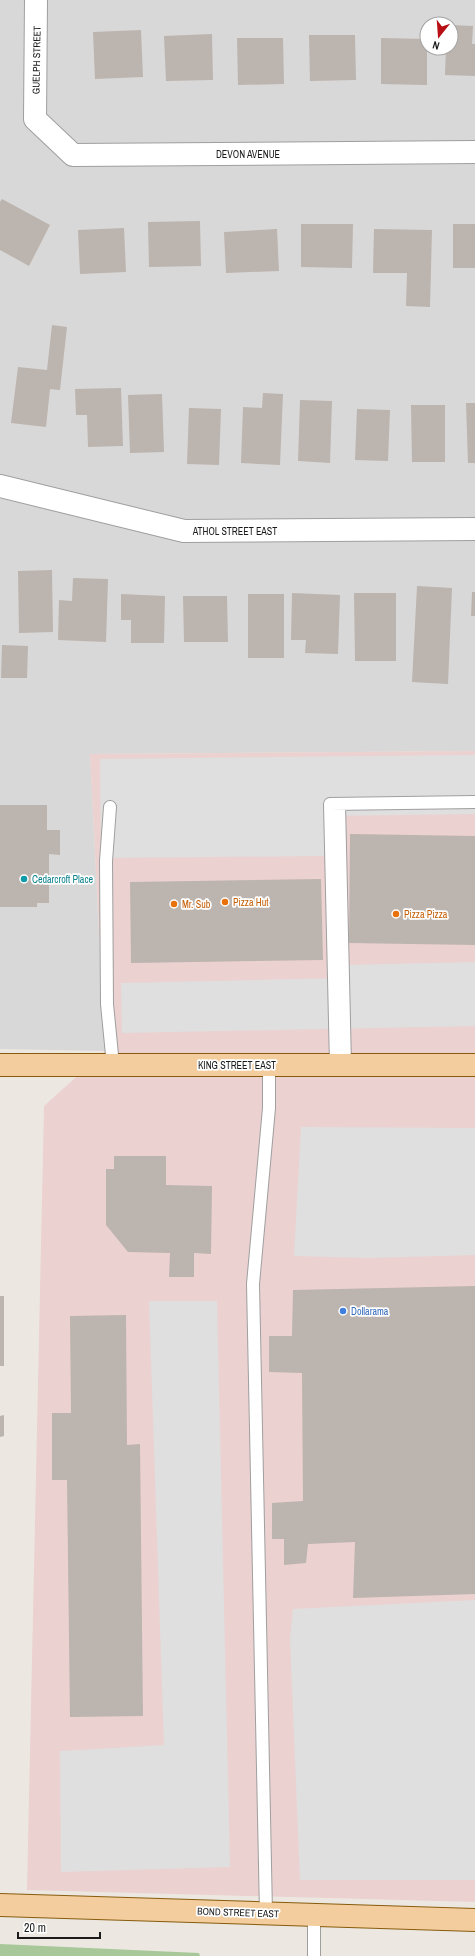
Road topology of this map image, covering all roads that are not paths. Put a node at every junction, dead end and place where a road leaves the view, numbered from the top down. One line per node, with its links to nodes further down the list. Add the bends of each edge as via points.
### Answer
1 (36, 0): 2 (street, GUELPH STREET)
2 (35, 119): 3 (street, DEVON AVENUE, via 73,155)
3 (475, 152)
4 (0, 486): 5 (street, ATHOL STREET EAST, via 184,531)
5 (475, 529)
6 (475, 802): 11 (lane, via 339,804)
7 (110, 807): 9 (lane, via 106,861 107,1004)
8 (0, 1065): 9 (main road, KING STREET EAST)
9 (113, 1065): 10 (main road, KING STREET EAST)
10 (269, 1065): 11 (main road, KING STREET EAST); 14 (lane, via 270,1108 253,1284)
11 (340, 1065): 12 (main road, KING STREET EAST)
12 (475, 1065)
13 (0, 1904): 14 (main road, BOND STREET EAST)
14 (266, 1913): 15 (main road, BOND STREET EAST)
15 (314, 1914): 16 (main road, BOND STREET EAST); 17 (lane)
16 (475, 1920)
17 (314, 1956)

